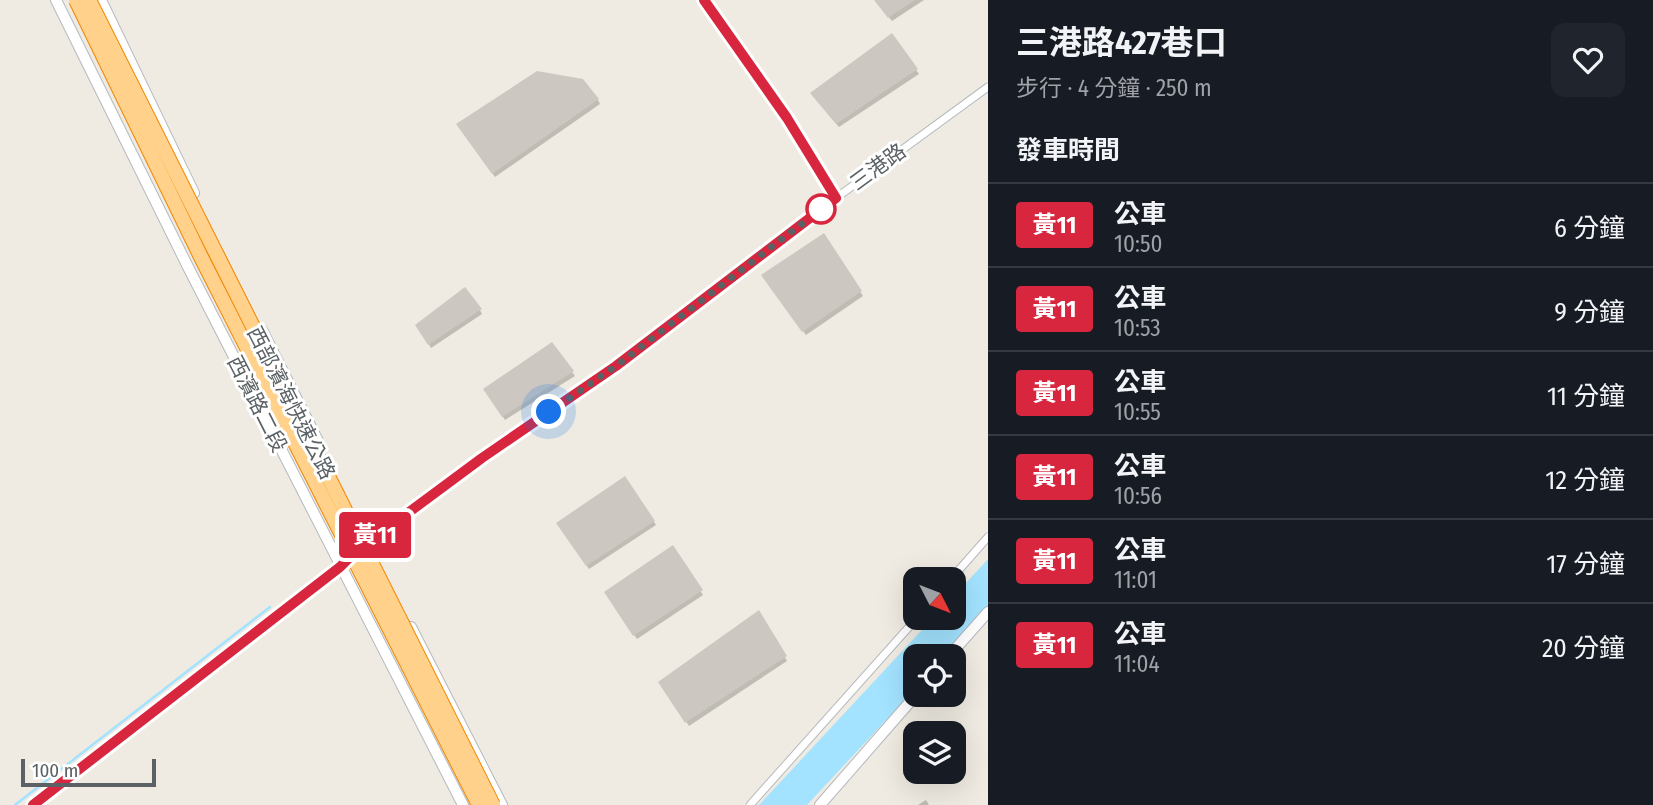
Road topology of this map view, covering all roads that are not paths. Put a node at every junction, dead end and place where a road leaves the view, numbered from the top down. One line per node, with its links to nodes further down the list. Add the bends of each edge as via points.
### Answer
1 (56, 0): 7 (street, 西濱路二段)
2 (76, 0): 18 (highway, 西部濱海快速公路, bridge, via 214,284)
3 (89, 0): 19 (highway, 西部濱海快速公路, bridge)
4 (101, 0): 6 (street, 西濱路二段)
5 (988, 87): 9 (street, 三港路, via 616,366)
6 (220, 246): 7 (street); 9 (street, 西濱路二段)
7 (187, 265): 10 (street, 西濱路二段)
8 (988, 537): 11 (street)
9 (366, 541): 10 (street, 三港路); 20 (street, 西濱路二段)
10 (340, 567): 16 (street, 三港路); 17 (street, 西濱路二段)
11 (962, 567)
12 (988, 611): 14 (street)
13 (906, 630): 21 (street)
14 (959, 644)
15 (906, 707): 22 (street)
16 (33, 805)
17 (463, 805)
18 (479, 805)
19 (493, 805)
20 (502, 805)
21 (750, 805)
22 (820, 805)

